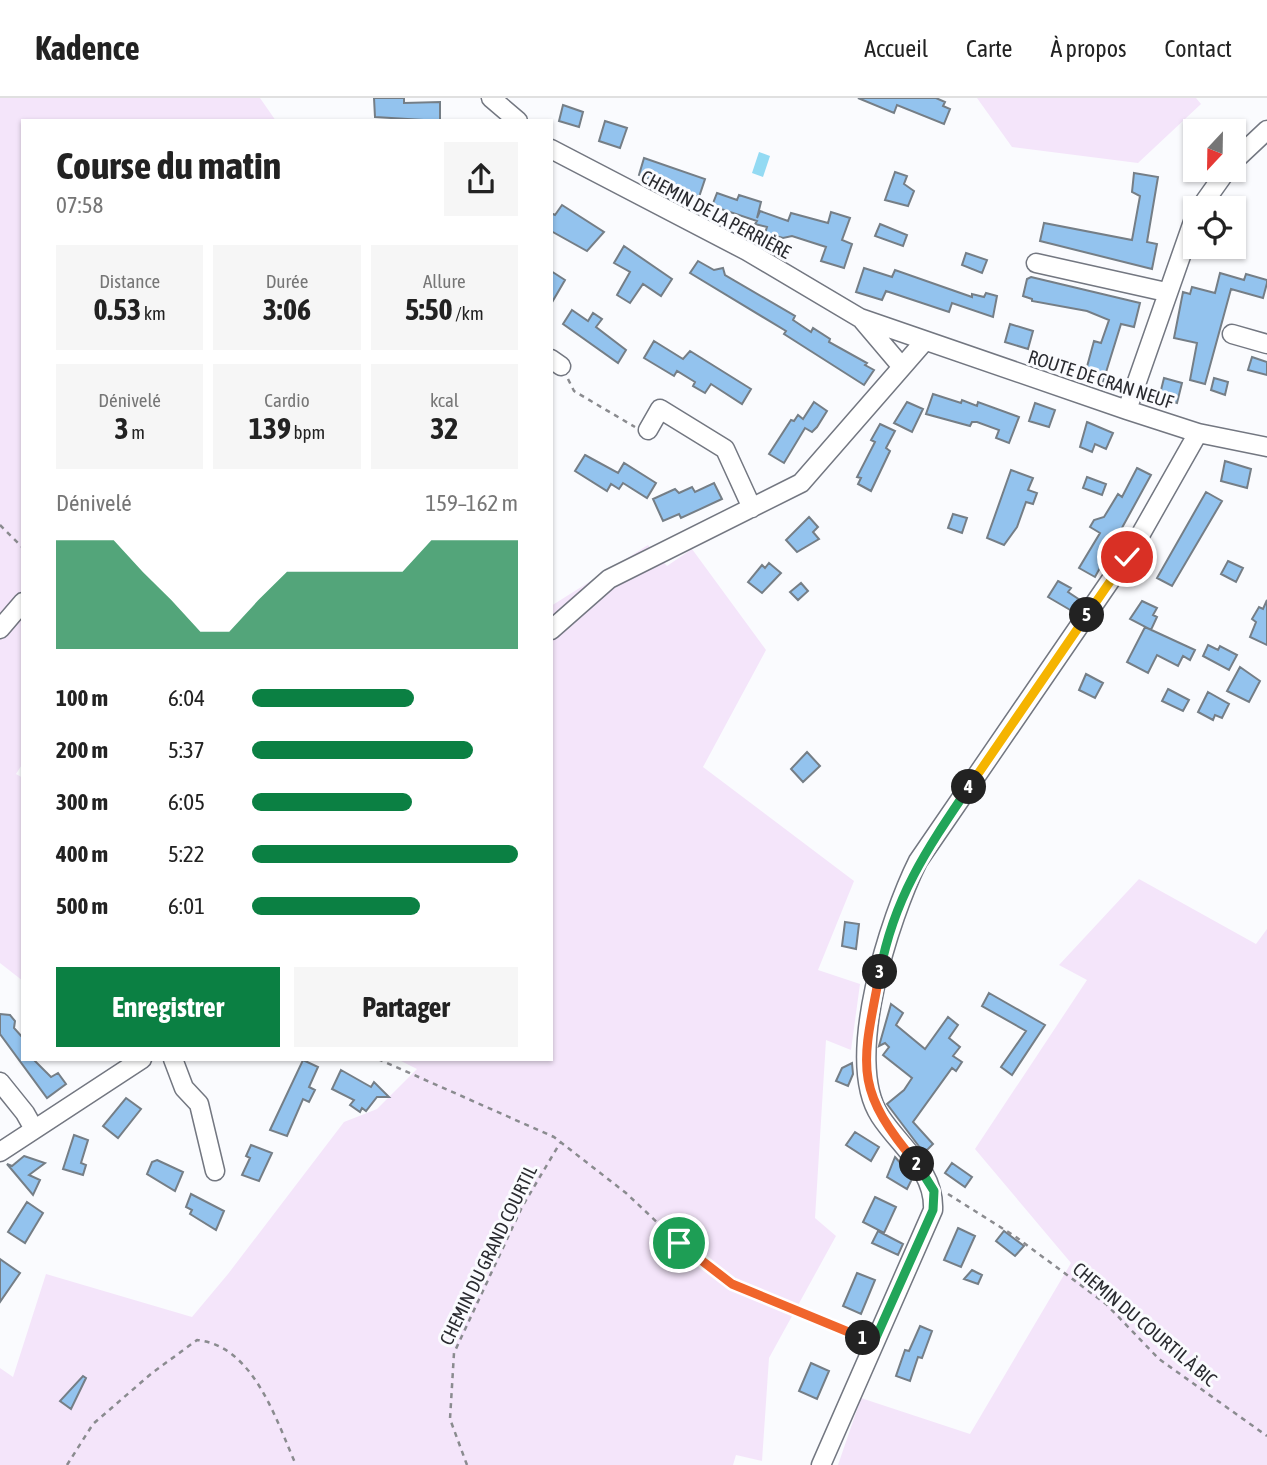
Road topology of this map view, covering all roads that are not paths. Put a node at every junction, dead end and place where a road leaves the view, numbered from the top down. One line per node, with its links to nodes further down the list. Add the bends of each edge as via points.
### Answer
1 (491, 98): 2 (street)
2 (516, 119)
3 (1267, 130): 4 (street)
4 (1246, 150)
5 (553, 154): 9 (street, CHEMIN DE LA PERRIÈRE, via 747,251)
6 (1183, 249): 8 (street)
7 (1036, 263): 8 (street)
8 (1167, 292): 14 (street)
9 (860, 318): 11 (street, CHEMIN DE LA PERRIÈRE); 13 (street, CHEMIN DE LA PERRIÈRE)
10 (1232, 334): 12 (street)
11 (923, 342): 13 (street); 14 (street, ROUTE DE CRAN NEUF)
12 (1267, 344)
13 (902, 367): 18 (street, via 801,483)
14 (1126, 410): 16 (street, ROUTE DE CRAN NEUF)
15 (648, 430): 18 (street, via 660,409 725,449)
16 (1198, 433): 17 (street, ROUTE DE CRAN NEUF); 28 (street, via 1134,546 918,861 900,899 886,939 873,1007 865,1057 867,1086 878,1114 926,1174 934,1191 933,1210)
17 (1267, 447)
18 (752, 508): 20 (street, via 609,579)
19 (21, 604): 21 (street)
20 (553, 627)
21 (0, 629)
22 (139, 1061): 25 (street)
23 (174, 1061): 27 (street, via 184,1088 199,1104)
24 (0, 1082): 25 (street)
25 (34, 1129): 26 (street)
26 (0, 1152)
27 (215, 1171)
28 (821, 1465)

